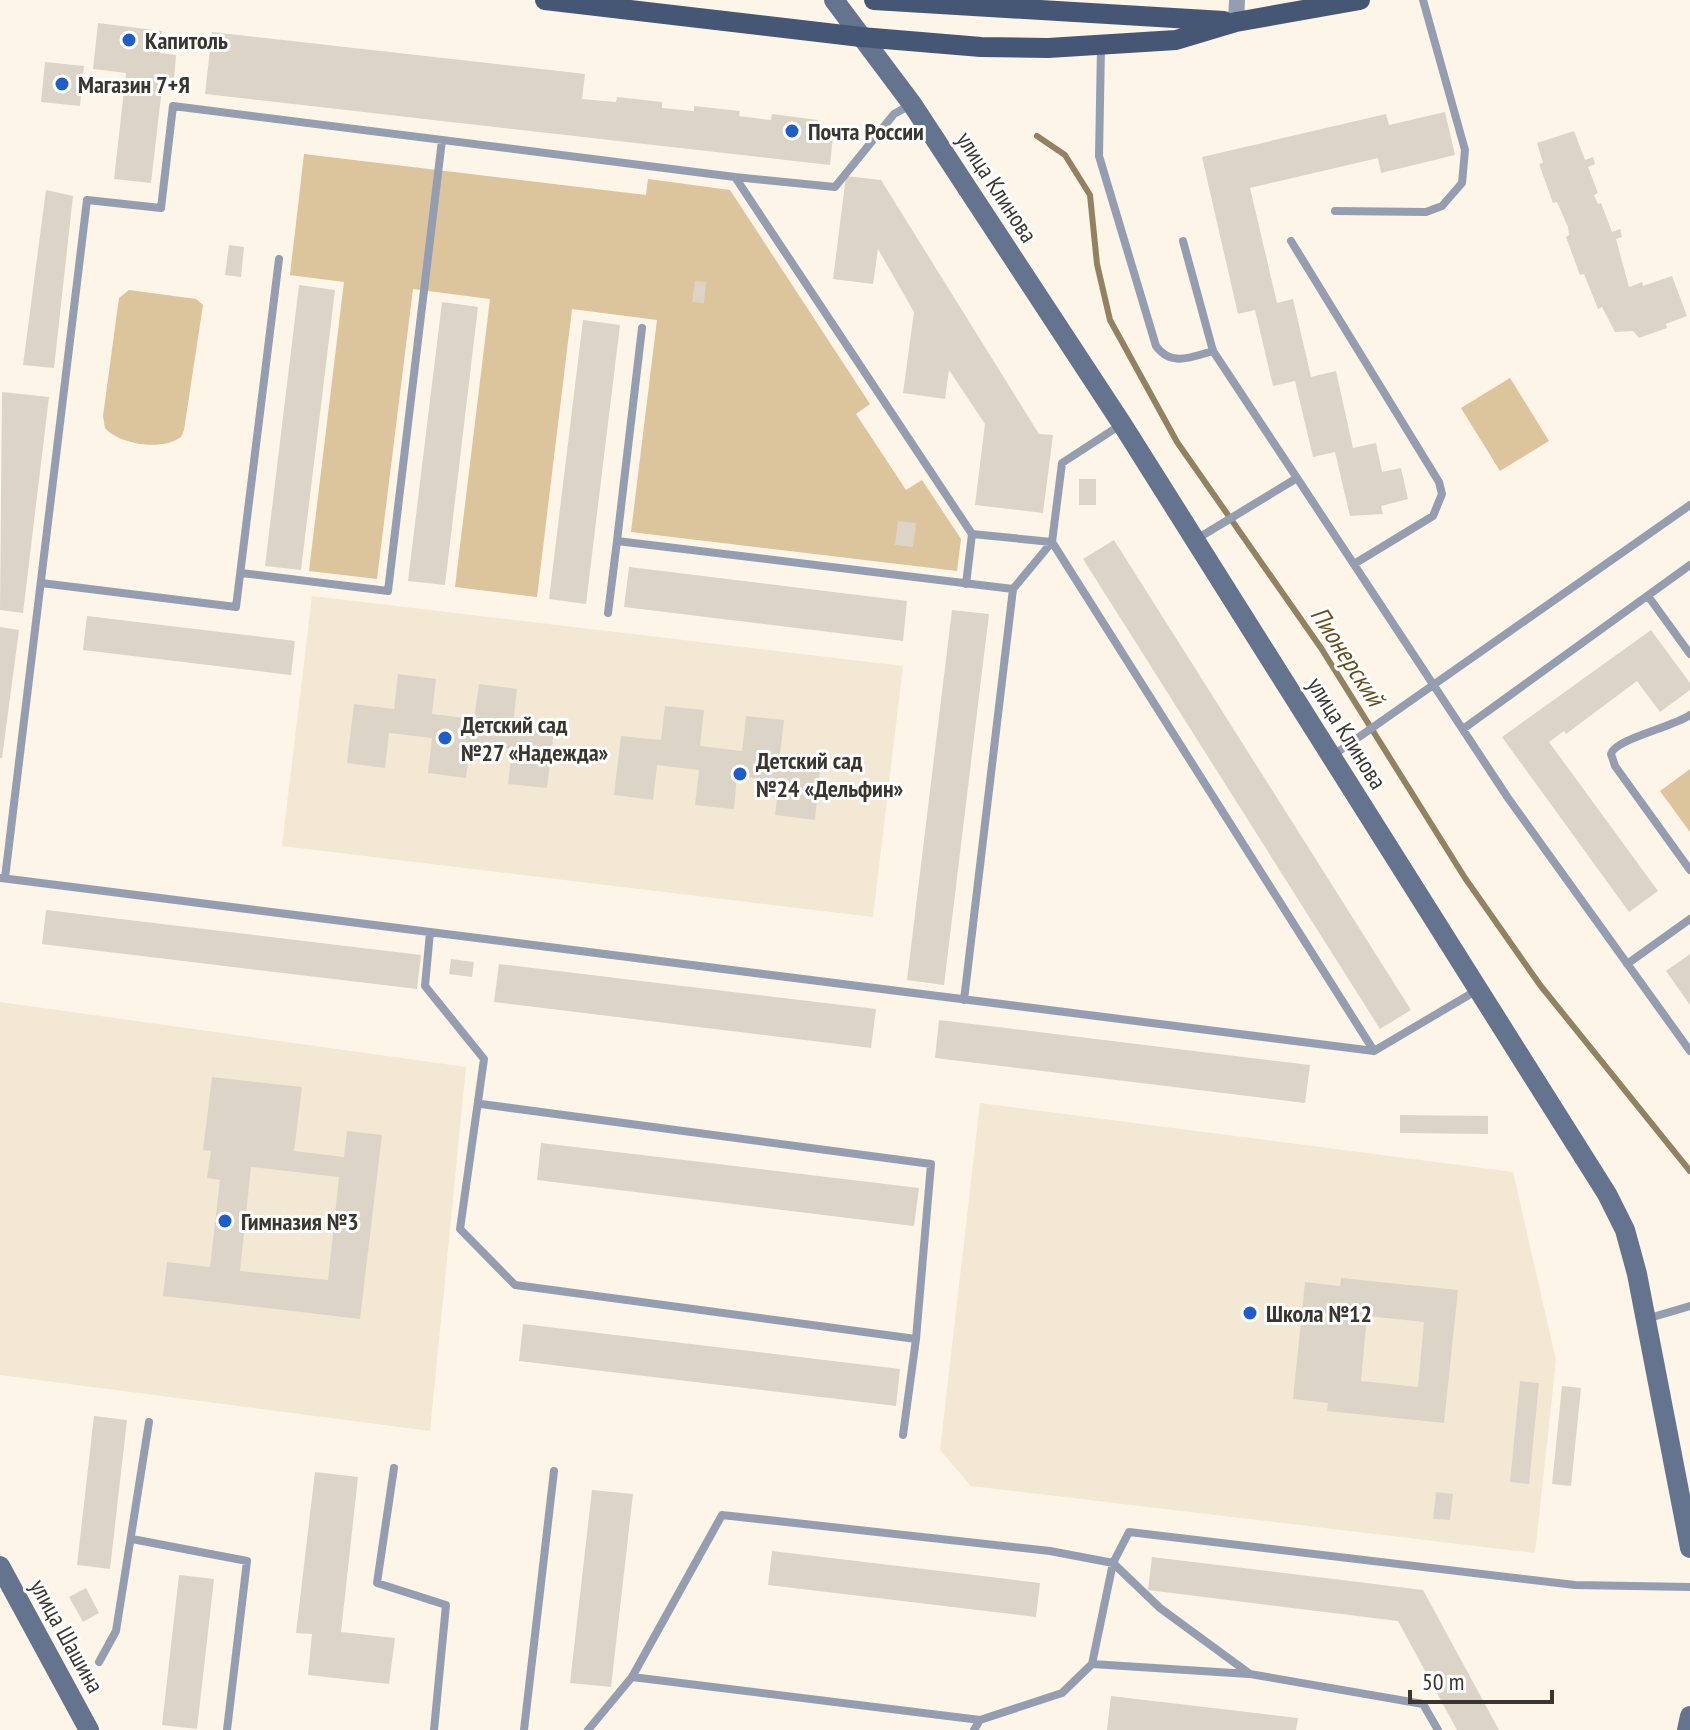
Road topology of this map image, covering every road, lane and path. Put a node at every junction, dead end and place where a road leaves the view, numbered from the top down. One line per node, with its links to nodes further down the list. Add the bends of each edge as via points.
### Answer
1 (545, 0): 8 (main road)
2 (834, 0): 8 (street, улица Клинова)
3 (874, 0): 7 (main road)
4 (1237, 0): 7 (street)
5 (1360, 0): 7 (main road)
6 (1423, 0): 13 (lane, via 1465,150 1462,183 1442,206 1426,212)
7 (1236, 22): 9 (main road, via 1176,40)
8 (861, 37): 9 (main road, via 981,47); 10 (street, улица Клинова)
9 (1101, 46): 18 (lane, via 1099,156 1156,346 1169,358 1182,360)
10 (912, 104): 12 (lane, via 894,114 835,187); 19 (street, улица Клинова)
11 (442, 140): 12 (lane); 28 (lane, via 388,591); 29 (lane, via 173,106 161,208 87,200)
12 (735, 177): 22 (lane)
13 (1335, 211)
14 (1183, 241): 18 (lane)
15 (1291, 241): 26 (lane, via 1442,494 1433,516)
16 (279, 259): 28 (lane)
17 (642, 328): 24 (lane)
18 (1213, 351): 20 (lane)
19 (1122, 424): 23 (street, улица Клинова); 25 (lane, via 1062,463)
20 (1297, 478): 23 (lane); 26 (lane)
21 (1690, 505): 35 (lane)
22 (972, 534): 25 (lane); 30 (lane)
23 (1195, 540): 38 (street, улица Клинова)
24 (617, 541): 30 (lane); 33 (lane)
25 (1052, 542): 31 (lane); 46 (lane)
26 (1354, 564): 35 (lane)
27 (1690, 565): 32 (lane)
28 (241, 573): 29 (lane, via 236,607)
29 (41, 583): 40 (lane)
30 (966, 584): 31 (lane)
31 (1013, 589): 45 (lane)
32 (1648, 596): 34 (lane); 37 (lane)
33 (608, 613)
34 (1690, 654)
35 (1434, 685): 37 (lane); 38 (lane)
36 (1690, 715): 39 (lane, via 1619,744 1611,754)
37 (1463, 729): 43 (lane)
38 (1331, 757): 44 (street, улица Клинова)
39 (1690, 870)
40 (2, 878): 42 (lane)
41 (1690, 919): 43 (lane)
42 (430, 932): 45 (lane); 48 (lane, via 425,986 484,1059)
43 (1627, 964): 47 (lane)
44 (1479, 989): 46 (lane); 50 (street, улица Клинова, via 1613,1206 1625,1230)
45 (964, 1000): 46 (lane)
46 (1374, 1051)
47 (1690, 1051)
48 (481, 1104): 51 (lane, via 460,1229 515,1285); 51 (lane, via 931,1164)
49 (1690, 1306): 50 (lane)
50 (1646, 1319): 57 (street, улица Клинова)
51 (916, 1339): 53 (lane)
52 (149, 1422): 56 (lane)
53 (903, 1435)
54 (394, 1468): 69 (lane, via 377,1583 446,1605)
55 (554, 1471): 70 (lane)
56 (132, 1539): 61 (lane, via 116,1631); 68 (lane, via 247,1561)
57 (1690, 1548)
58 (1113, 1563): 60 (lane, via 1129,1532 1575,1585); 62 (lane); 63 (lane, via 1160,1608); 64 (lane, via 1050,1551 722,1515)
59 (0, 1566): 67 (street, улица Шашина)
60 (1690, 1587)
61 (99, 1662)
62 (1092, 1664): 63 (lane); 66 (lane, via 1062,1693)
63 (1250, 1674): 73 (lane, via 1423,1704)
64 (632, 1677): 66 (lane); 71 (lane)
65 (1690, 1716): 74 (street)
66 (980, 1720): 72 (lane)
67 (89, 1730)
68 (227, 1730)
69 (434, 1730)
70 (524, 1730)
71 (588, 1730)
72 (974, 1730)
73 (1438, 1730)
74 (1687, 1730)

